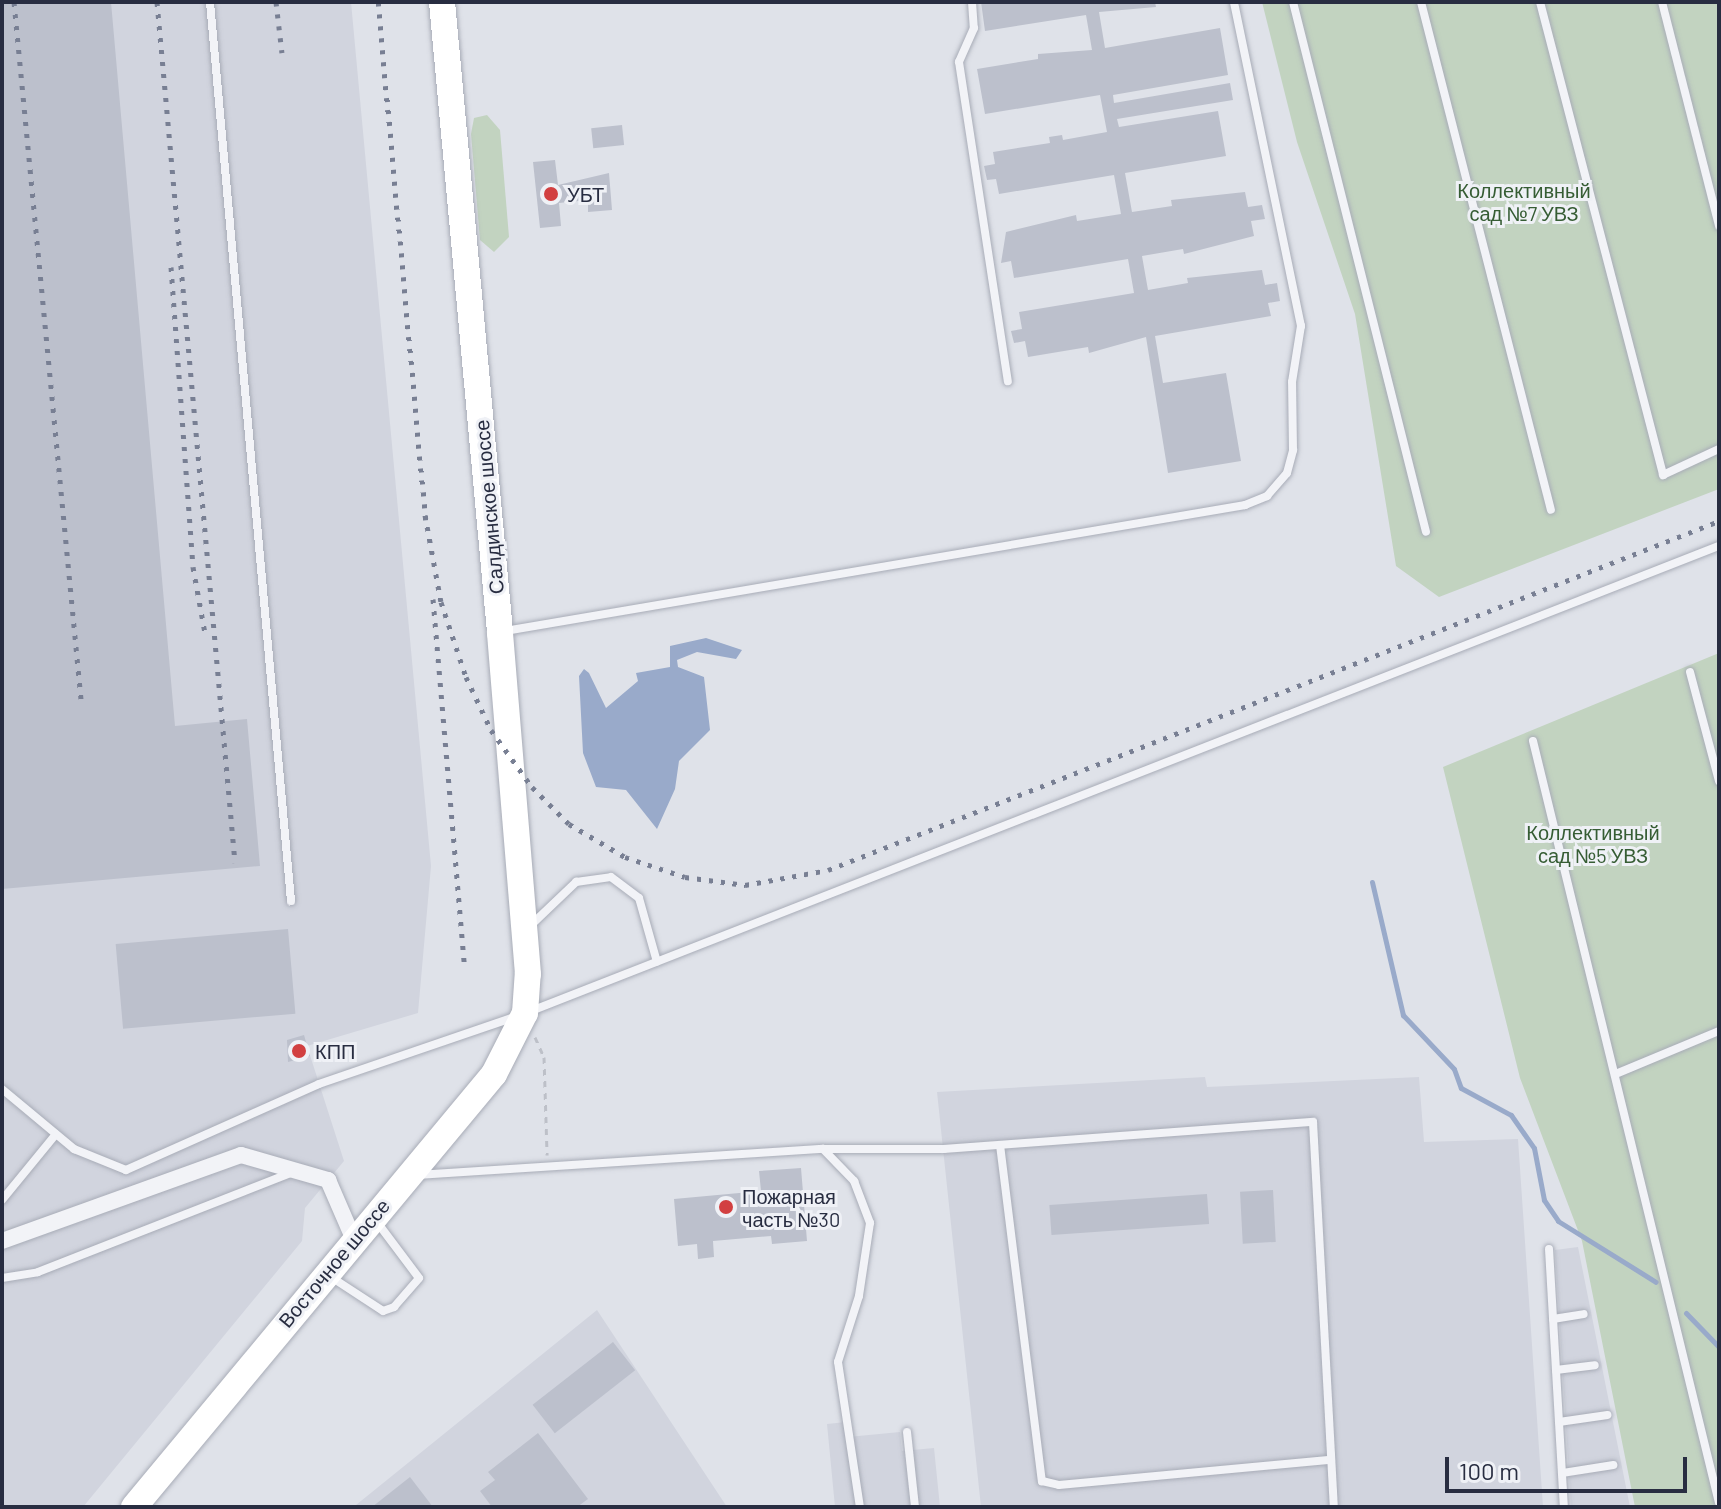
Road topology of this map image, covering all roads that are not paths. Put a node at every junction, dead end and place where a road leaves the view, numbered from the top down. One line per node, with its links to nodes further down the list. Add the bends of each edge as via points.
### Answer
1 (210, 2): 19 (lane)
2 (442, 2): 15 (main road, Салдинское шоссе)
3 (972, 2): 10 (lane, via 974,28 959,62)
4 (1234, 2): 15 (lane, via 1301,326 1292,382 1291,461 1267,496 1245,505)
5 (1293, 2): 13 (lane)
6 (1421, 2): 12 (lane)
7 (1540, 2): 11 (lane, via 1663,475)
8 (1662, 2): 9 (lane)
9 (1719, 226)
10 (1008, 381)
11 (1719, 449)
12 (1551, 510)
13 (1426, 532)
14 (1719, 546): 21 (lane)
15 (500, 632): 20 (main road, Салдинское шоссе)
16 (1690, 672): 18 (lane)
17 (1533, 741): 24 (lane)
18 (1719, 781)
19 (291, 901)
20 (524, 932): 21 (lane, via 567,888 587,877 611,877 639,898); 22 (main road, Салдинское шоссе)
21 (657, 962): 22 (lane)
22 (525, 1013): 26 (lane, via 319,1084 126,1170 74,1149); 30 (main road, Восточное шоссе, via 494,1074)
23 (1719, 1031): 24 (lane)
24 (1618, 1073): 48 (lane)
25 (2, 1089): 26 (lane)
26 (56, 1134): 31 (lane)
27 (1000, 1145): 28 (lane); 45 (lane, via 1042,1481 1059,1485); 45 (lane, via 1313,1122)
28 (823, 1149): 30 (lane); 50 (lane, via 854,1181 870,1223 859,1296 838,1362)
29 (295, 1172): 33 (street, via 328,1180); 34 (street, via 241,1155); 37 (lane, via 38,1272)
30 (408, 1176): 32 (main road, Восточное шоссе)
31 (2, 1200)
32 (373, 1218): 33 (main road, Восточное шоссе); 36 (lane, via 399,1245 419,1278 394,1307 383,1311)
33 (354, 1240): 36 (main road, Восточное шоссе)
34 (2, 1241)
35 (1549, 1249): 39 (lane)
36 (327, 1274): 49 (main road, Восточное шоссе)
37 (2, 1278)
38 (1584, 1314): 39 (lane)
39 (1553, 1319): 41 (lane)
40 (1595, 1365): 41 (lane)
41 (1556, 1370): 43 (lane)
42 (1607, 1415): 43 (lane)
43 (1559, 1422): 47 (lane)
44 (907, 1432): 51 (lane)
45 (1331, 1460): 52 (lane)
46 (1613, 1465): 47 (lane)
47 (1562, 1473): 53 (lane)
48 (1719, 1503)
49 (134, 1507)
50 (860, 1507)
51 (915, 1507)
52 (1334, 1507)
53 (1564, 1507)

